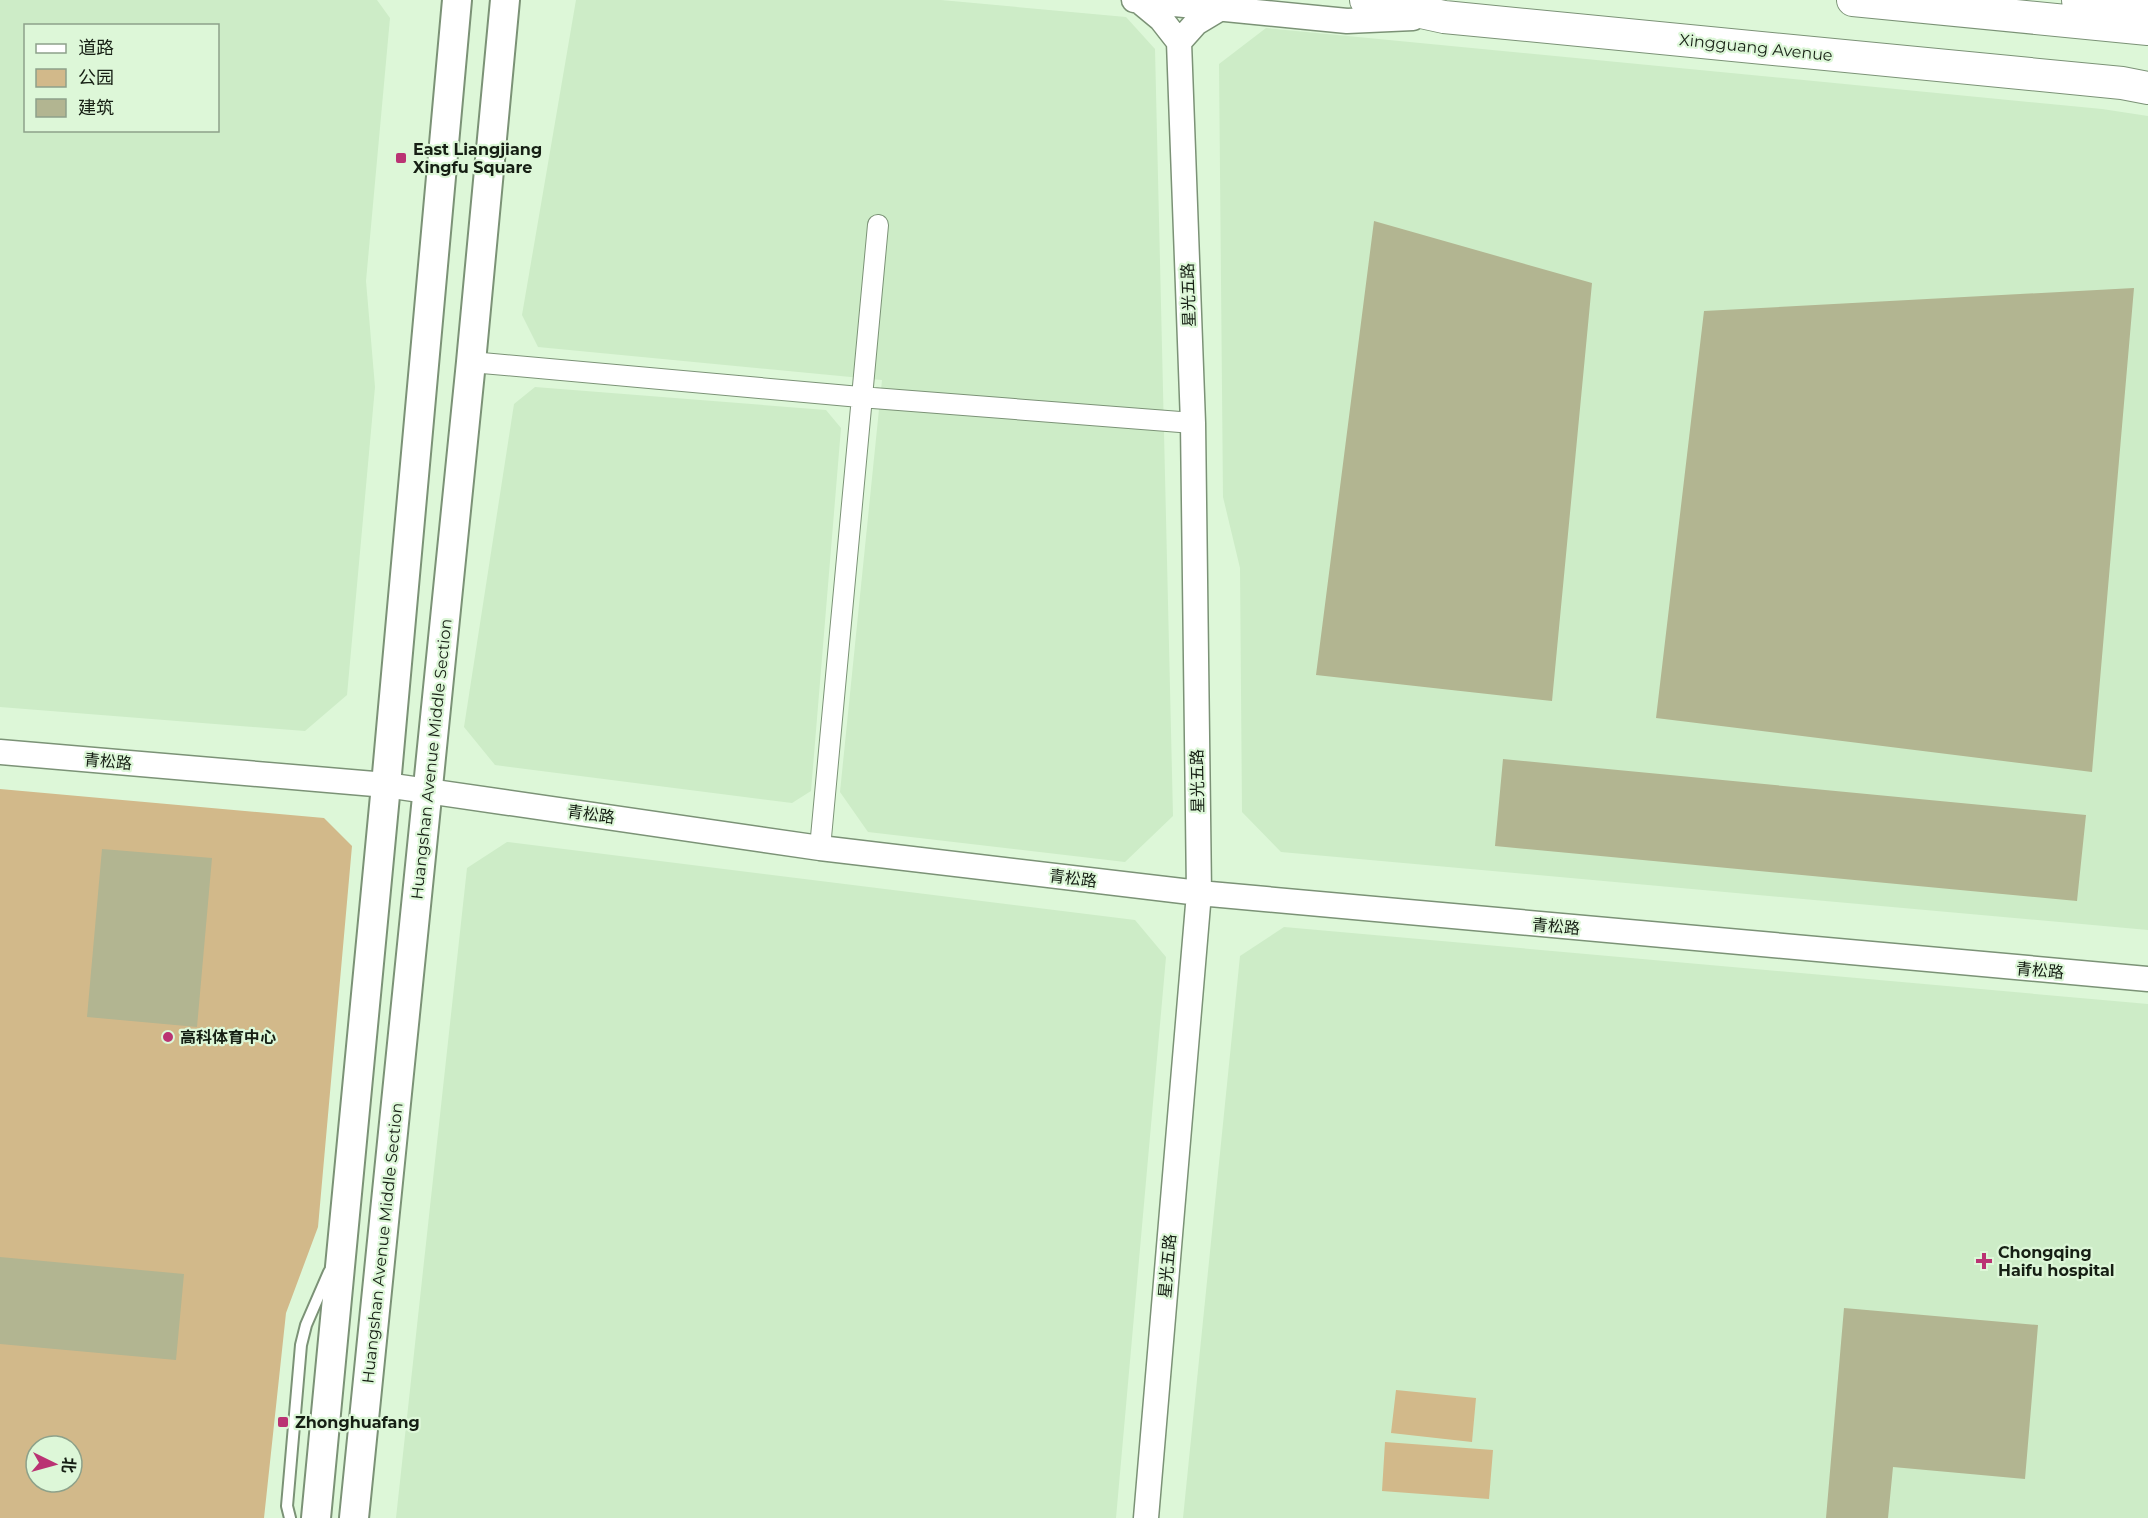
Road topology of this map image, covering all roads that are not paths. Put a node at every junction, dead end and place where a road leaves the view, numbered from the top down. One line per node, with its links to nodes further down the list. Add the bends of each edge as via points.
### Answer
1 (456, 0): 18 (main road)
2 (505, 0): 14 (main road, Huangshan Avenue Middle Section)
3 (1136, 0): 8 (street); 11 (street, via 1161,19)
4 (1366, 0): 9 (main road, Xingguang Avenue)
5 (1853, 0): 10 (main road)
6 (2078, 0): 7 (main road)
7 (2148, 6)
8 (1221, 9): 9 (street, via 1347,21); 11 (street, via 1196,23)
9 (1444, 17): 12 (main road, Xingguang Avenue)
10 (2148, 29)
11 (1179, 42): 16 (street, 星光五路)
12 (2148, 88)
13 (878, 225): 15 (street)
14 (471, 362): 15 (street); 19 (main road, Huangshan Avenue Middle Section)
15 (860, 397): 16 (street); 20 (street)
16 (1193, 423): 21 (street, 星光五路)
17 (0, 752): 18 (street, 青松路)
18 (386, 785): 19 (street, 青松路); 23 (main road)
19 (428, 790): 20 (street, 青松路); 26 (main road, Huangshan Avenue Middle Section)
20 (820, 848): 21 (street, 青松路)
21 (1199, 893): 22 (street, 青松路); 27 (street, 星光五路)
22 (2148, 980)
23 (342, 1241): 24 (lane, via 309,1317 301,1346 287,1506); 25 (main road)
24 (290, 1518)
25 (316, 1518)
26 (354, 1518)
27 (1146, 1518)

